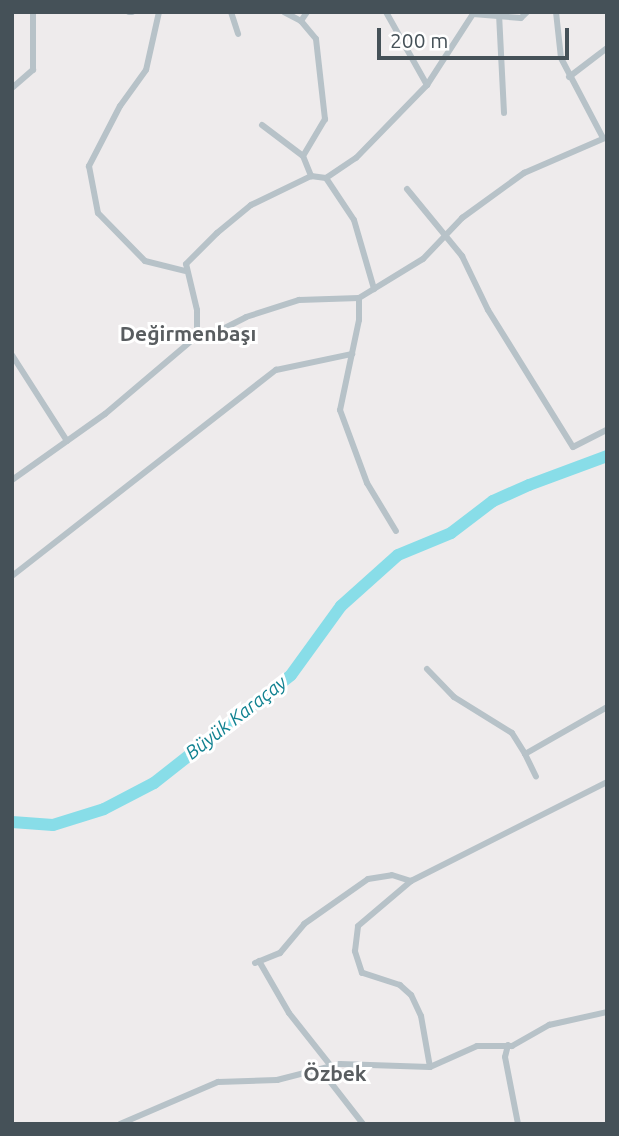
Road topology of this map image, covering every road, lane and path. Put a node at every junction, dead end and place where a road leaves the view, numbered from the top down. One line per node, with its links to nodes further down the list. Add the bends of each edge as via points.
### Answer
1 (33, 12): 16 (street, via 33,69)
2 (159, 12): 25 (street, via 146,71 120,106 89,166 98,213 145,261)
3 (231, 12): 12 (street)
4 (284, 12): 11 (street)
5 (307, 12): 11 (street)
6 (386, 12): 15 (street)
7 (527, 12): 10 (street, via 521,18)
8 (556, 12): 14 (street, via 561,58)
9 (472, 13): 10 (street); 15 (street)
10 (499, 14): 17 (street)
11 (301, 21): 20 (street, via 316,39 326,118)
12 (238, 34)
13 (607, 48): 14 (street)
14 (569, 78): 19 (street)
15 (427, 85): 22 (street, via 356,158)
16 (12, 88)
17 (505, 113)
18 (262, 125): 20 (street)
19 (605, 137): 24 (street, via 533,168 462,218)
20 (303, 156): 21 (street)
21 (311, 176): 22 (street); 25 (street, via 251,205 200,248)
22 (326, 178): 26 (street, via 354,220)
23 (407, 189): 24 (street)
24 (443, 237): 26 (street, via 416,265); 31 (street, via 462,256 488,310 573,447)
25 (185, 271): 28 (street, via 197,310)
26 (374, 289): 27 (street)
27 (359, 299): 28 (street, via 299,300); 29 (street)
28 (197, 336): 32 (street, via 157,373)
29 (352, 354): 34 (street, via 342,419 368,483); 35 (street, via 276,370)
30 (12, 355): 32 (street)
31 (607, 430)
32 (67, 441): 33 (street)
33 (12, 480)
34 (396, 531)
35 (12, 576)
36 (427, 669): 38 (street, via 454,697 512,733)
37 (607, 707): 38 (street)
38 (525, 754): 39 (street)
39 (536, 778)
40 (607, 782): 41 (street)
41 (411, 881): 44 (street, via 392,875 368,879 304,924 280,953 257,962); 45 (street, via 358,926 355,951 369,979 400,985 411,995 421,1016)
42 (607, 1012): 43 (street, via 549,1026 520,1044)
43 (508, 1045): 45 (street, via 477,1046); 49 (street, via 505,1057)
44 (331, 1066): 45 (street); 46 (street)
45 (430, 1068)
46 (321, 1070): 47 (street, via 276,1080 218,1082); 48 (street)
47 (120, 1124)
48 (363, 1124)
49 (518, 1124)

